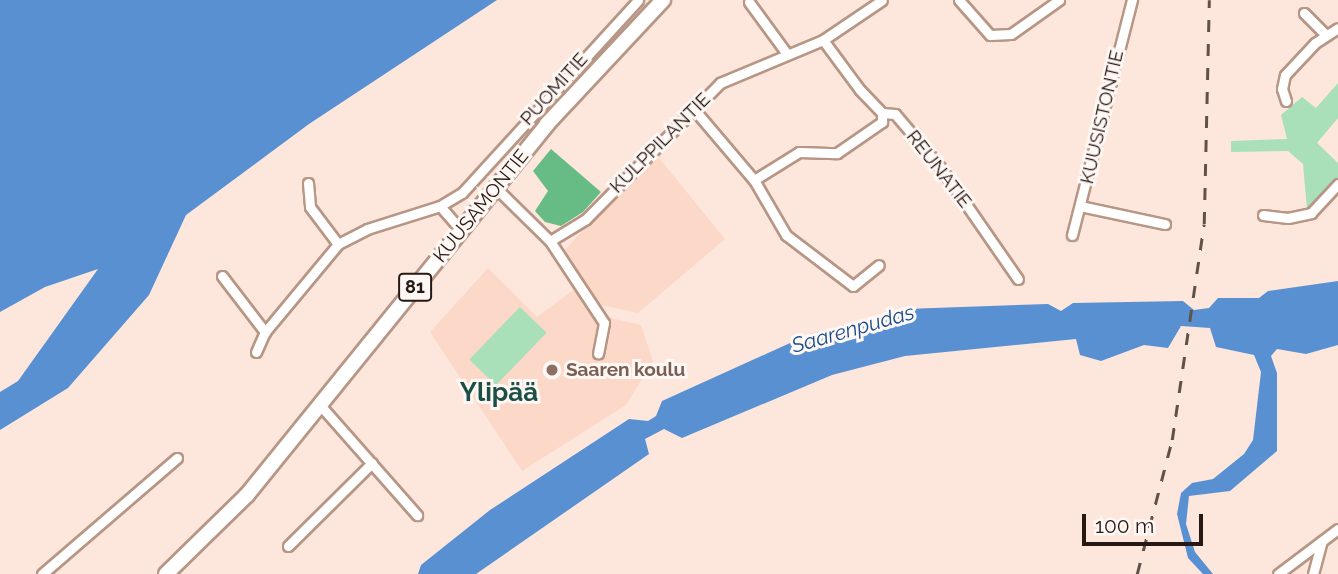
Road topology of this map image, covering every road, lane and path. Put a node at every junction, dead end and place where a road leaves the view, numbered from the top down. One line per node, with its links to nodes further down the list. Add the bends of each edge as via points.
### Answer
1 (638, 0): 20 (street, PUOMITIE, via 471,184)
2 (663, 0): 19 (main road, KUUSAMONTIE / 81, via 584,82)
3 (882, 0): 11 (street, KULPPILANTIE)
4 (959, 0): 5 (street, via 990,35 1011,34)
5 (1059, 0)
6 (1132, 0): 21 (street, KUUSISTONTIE)
7 (749, 2): 12 (street)
8 (1304, 13): 10 (street)
9 (1338, 28): 10 (street)
10 (1325, 34): 13 (street, via 1286,75 1282,89)
11 (823, 40): 12 (street, KULPPILANTIE); 15 (street, REUNATIE)
12 (787, 54): 14 (street, KULPPILANTIE, via 720,83)
13 (1286, 101)
14 (692, 107): 16 (street); 26 (street, KULPPILANTIE, via 586,219)
15 (882, 113): 16 (street, via 882,122 837,153 799,152); 30 (street, REUNATIE, via 895,114 941,168)
16 (754, 180): 28 (street, via 786,235 853,286)
17 (307, 183): 27 (street, via 310,207)
18 (1338, 184): 22 (street, via 1311,213 1288,218)
19 (495, 187): 24 (main road, KUUSAMONTIE / 81); 26 (street)
20 (440, 206): 24 (street); 27 (street, PUOMITIE, via 367,229)
21 (1080, 206): 23 (street); 25 (street, KUUSISTONTIE)
22 (1263, 215)
23 (1165, 224)
24 (461, 230): 34 (main road, KUUSAMONTIE / 81)
25 (1072, 235)
26 (550, 241): 33 (street, via 604,323)
27 (338, 244): 31 (street, PUOMITIE)
28 (879, 265)
29 (222, 276): 31 (street)
30 (1018, 279)
31 (265, 332): 32 (street, PUOMITIE)
32 (256, 352)
33 (598, 353)
34 (320, 405): 36 (street); 42 (main road, KUUSAMONTIE / 81, via 247,495)
35 (177, 458): 41 (street)
36 (372, 463): 37 (street); 40 (street)
37 (417, 515)
38 (1338, 528): 39 (street)
39 (1322, 541): 43 (street); 44 (street)
40 (288, 546)
41 (42, 574)
42 (166, 574)
43 (1278, 574)
44 (1313, 574)

